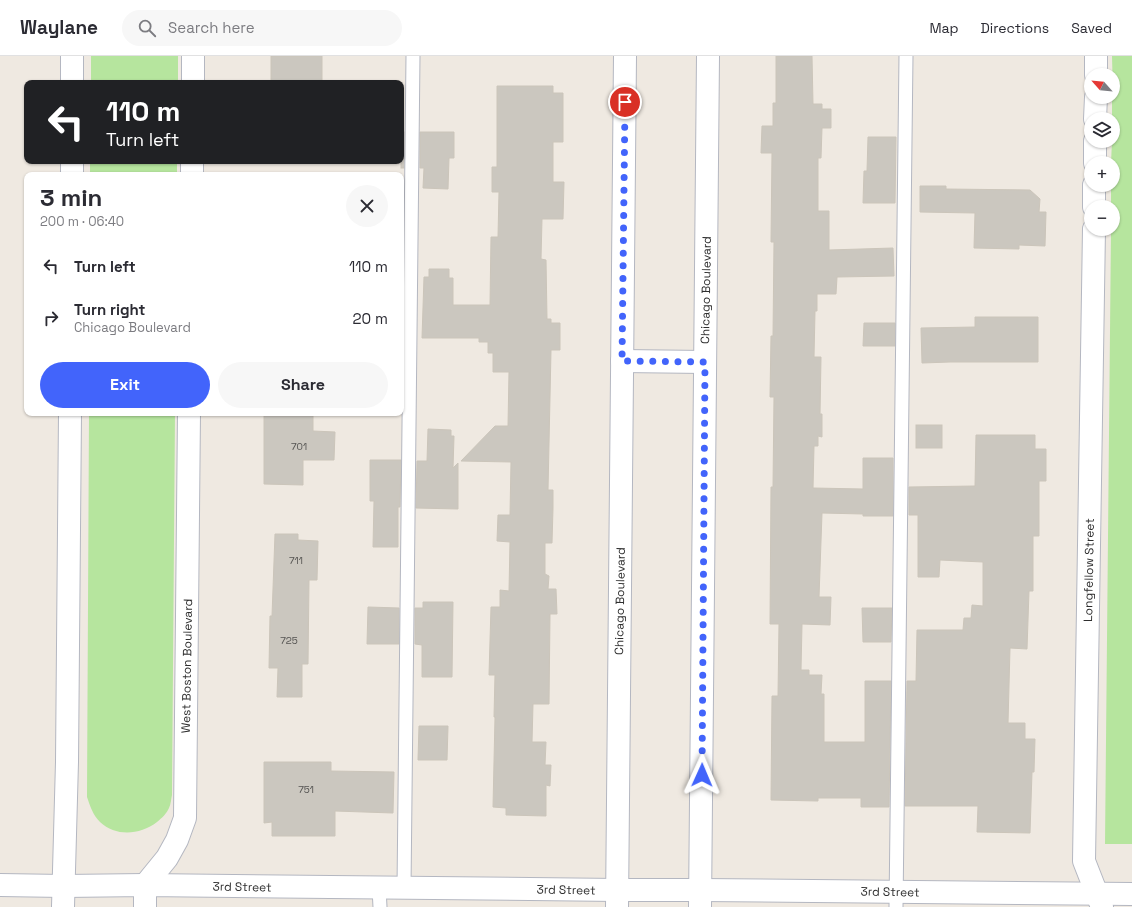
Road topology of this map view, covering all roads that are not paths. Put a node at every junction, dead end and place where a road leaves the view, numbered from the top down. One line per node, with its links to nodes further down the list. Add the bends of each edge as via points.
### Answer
1 (72, 56): 9 (street)
2 (193, 56): 10 (street)
3 (413, 56): 18 (lane)
4 (625, 56): 12 (street, Chicago Boulevard)
5 (708, 56): 13 (street, Chicago Boulevard)
6 (906, 56): 24 (lane)
7 (1096, 56): 8 (street)
8 (1096, 68)
9 (72, 80)
10 (193, 80)
11 (1094, 236): 25 (street, Longfellow Street, via 1084,861)
12 (622, 361): 13 (street); 23 (street, Chicago Boulevard)
13 (705, 362): 22 (street, Chicago Boulevard)
14 (70, 416): 20 (street)
15 (189, 416): 17 (street, West Boston Boulevard, via 185,818 167,858)
16 (0, 885): 20 (street, 3rd Street)
17 (145, 886): 20 (street, 3rd Street); 21 (street, 3rd Street); 26 (street)
18 (404, 888): 21 (street, 3rd Street); 23 (street, 3rd Street)
19 (1132, 894): 25 (street, 3rd Street)
20 (64, 897)
21 (380, 898)
22 (700, 898): 23 (street, 3rd Street); 24 (street, 3rd Street)
23 (617, 899)
24 (896, 900): 25 (street, 3rd Street)
25 (1099, 900)
26 (145, 907)

